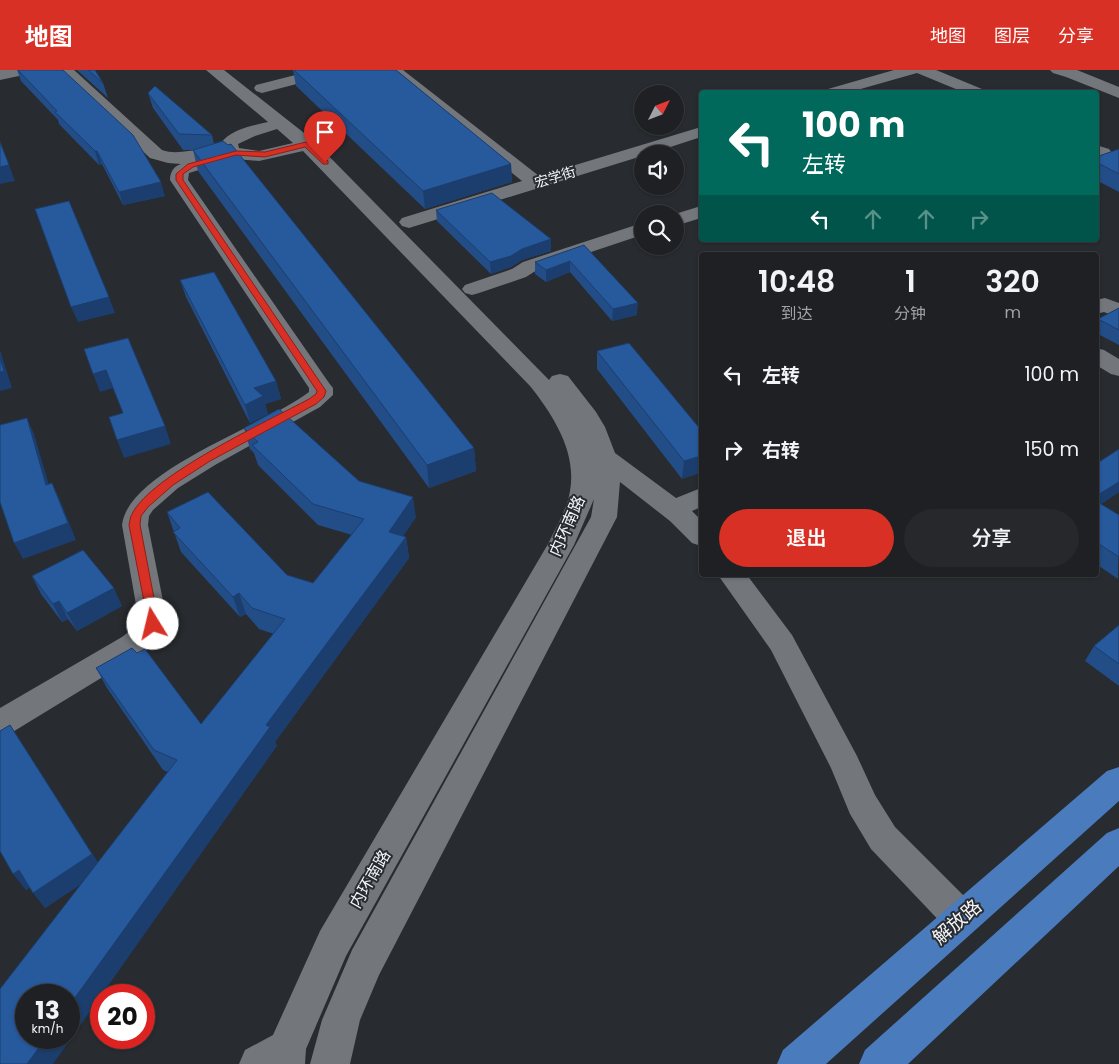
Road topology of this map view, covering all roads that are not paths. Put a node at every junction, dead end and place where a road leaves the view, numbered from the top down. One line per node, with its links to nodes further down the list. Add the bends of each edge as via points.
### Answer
1 (28, 70): 10 (street)
2 (65, 70): 19 (street, via 156,154)
3 (214, 70): 15 (street, 内环南路)
4 (238, 70): 11 (street, 内环南路)
5 (334, 70): 11 (street)
6 (393, 70): 20 (street)
7 (911, 70): 12 (street)
8 (923, 70): 13 (street)
9 (1058, 70): 14 (street)
10 (0, 75)
11 (262, 88): 23 (street, 内环南路, via 328,141)
12 (841, 90)
13 (971, 90)
14 (1119, 93)
15 (281, 123): 17 (street, 内环南路); 18 (street, via 239,136 229,144)
16 (699, 133): 20 (street, 宏学街)
17 (306, 144): 18 (street, via 265,154); 39 (street, 内环南路, via 554,400 566,417 579,452 583,490 561,544 333,944)
18 (233, 151): 19 (street)
19 (188, 162): 35 (street, via 179,174 179,180 321,388 321,395 206,459 169,482 144,504 134,525 152,616 153,624 148,633)
20 (536, 183): 23 (street, 宏学街)
21 (699, 213): 22 (street)
22 (684, 217)
23 (409, 222): 25 (street, 内环南路)
24 (634, 232): 25 (street)
25 (472, 289): 30 (street, 内环南路, via 578,402 600,440)
26 (1099, 307): 27 (street, via 1105,304)
27 (1119, 312)
28 (1099, 357): 29 (street)
29 (1119, 369)
30 (606, 458): 32 (street); 40 (street, 内环南路, via 609,480 604,517 365,964 341,1020)
31 (699, 498): 32 (street)
32 (674, 510): 33 (street)
33 (699, 534)
34 (733, 577): 38 (street, via 782,643 846,766 862,804 883,838)
35 (0, 724)
36 (1119, 781): 38 (main road, 解放路)
37 (1119, 844): 42 (main road)
38 (961, 918): 41 (main road, 解放路)
39 (277, 1059)
40 (330, 1064)
41 (797, 1064)
42 (878, 1064)

